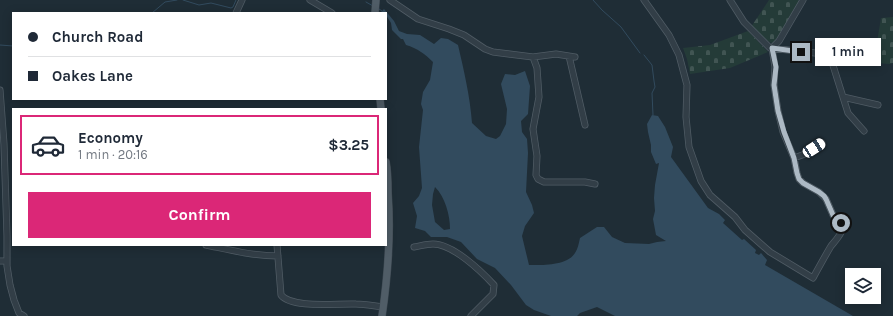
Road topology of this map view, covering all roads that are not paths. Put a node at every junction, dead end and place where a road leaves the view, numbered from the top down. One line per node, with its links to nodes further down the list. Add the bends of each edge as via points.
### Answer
1 (242, 0): 9 (street)
2 (310, 0): 10 (street)
3 (376, 0): 8 (main road)
4 (390, 0): 12 (street, via 418,19 464,35 485,49)
5 (644, 0): 21 (street, via 680,55 687,85 686,117 689,147 701,180 710,195 770,252 814,278 821,262 844,228 833,215 824,196 801,181)
6 (730, 0): 11 (street, via 744,22)
7 (803, 0): 11 (street, via 779,42)
8 (375, 11)
9 (236, 12)
10 (330, 12)
11 (772, 48): 14 (street, via 815,53 831,60); 21 (street, via 776,67 774,85 778,111)
12 (533, 57): 17 (street, via 556,54 572,57); 23 (street, via 537,68 539,97 533,128 537,156 536,175 544,182)
13 (0, 90): 15 (street)
14 (843, 97): 16 (street); 18 (street, via 848,113)
15 (0, 99): 20 (street)
16 (878, 105)
17 (585, 125)
18 (864, 131)
19 (822, 143): 21 (street)
20 (2, 144): 29 (street)
21 (794, 158)
22 (387, 177): 30 (main road, via 390,222)
23 (595, 184)
24 (210, 246): 27 (street, via 244,254)
25 (277, 246): 27 (street)
26 (414, 247): 33 (street, via 434,244 445,246 483,273 494,285 493,294)
27 (278, 256): 30 (street, via 283,298 309,304)
28 (0, 261): 29 (street)
29 (7, 261): 31 (street, via 14,300 19,313)
30 (383, 307): 32 (main road)
31 (24, 316)
32 (382, 316)
33 (472, 316)

